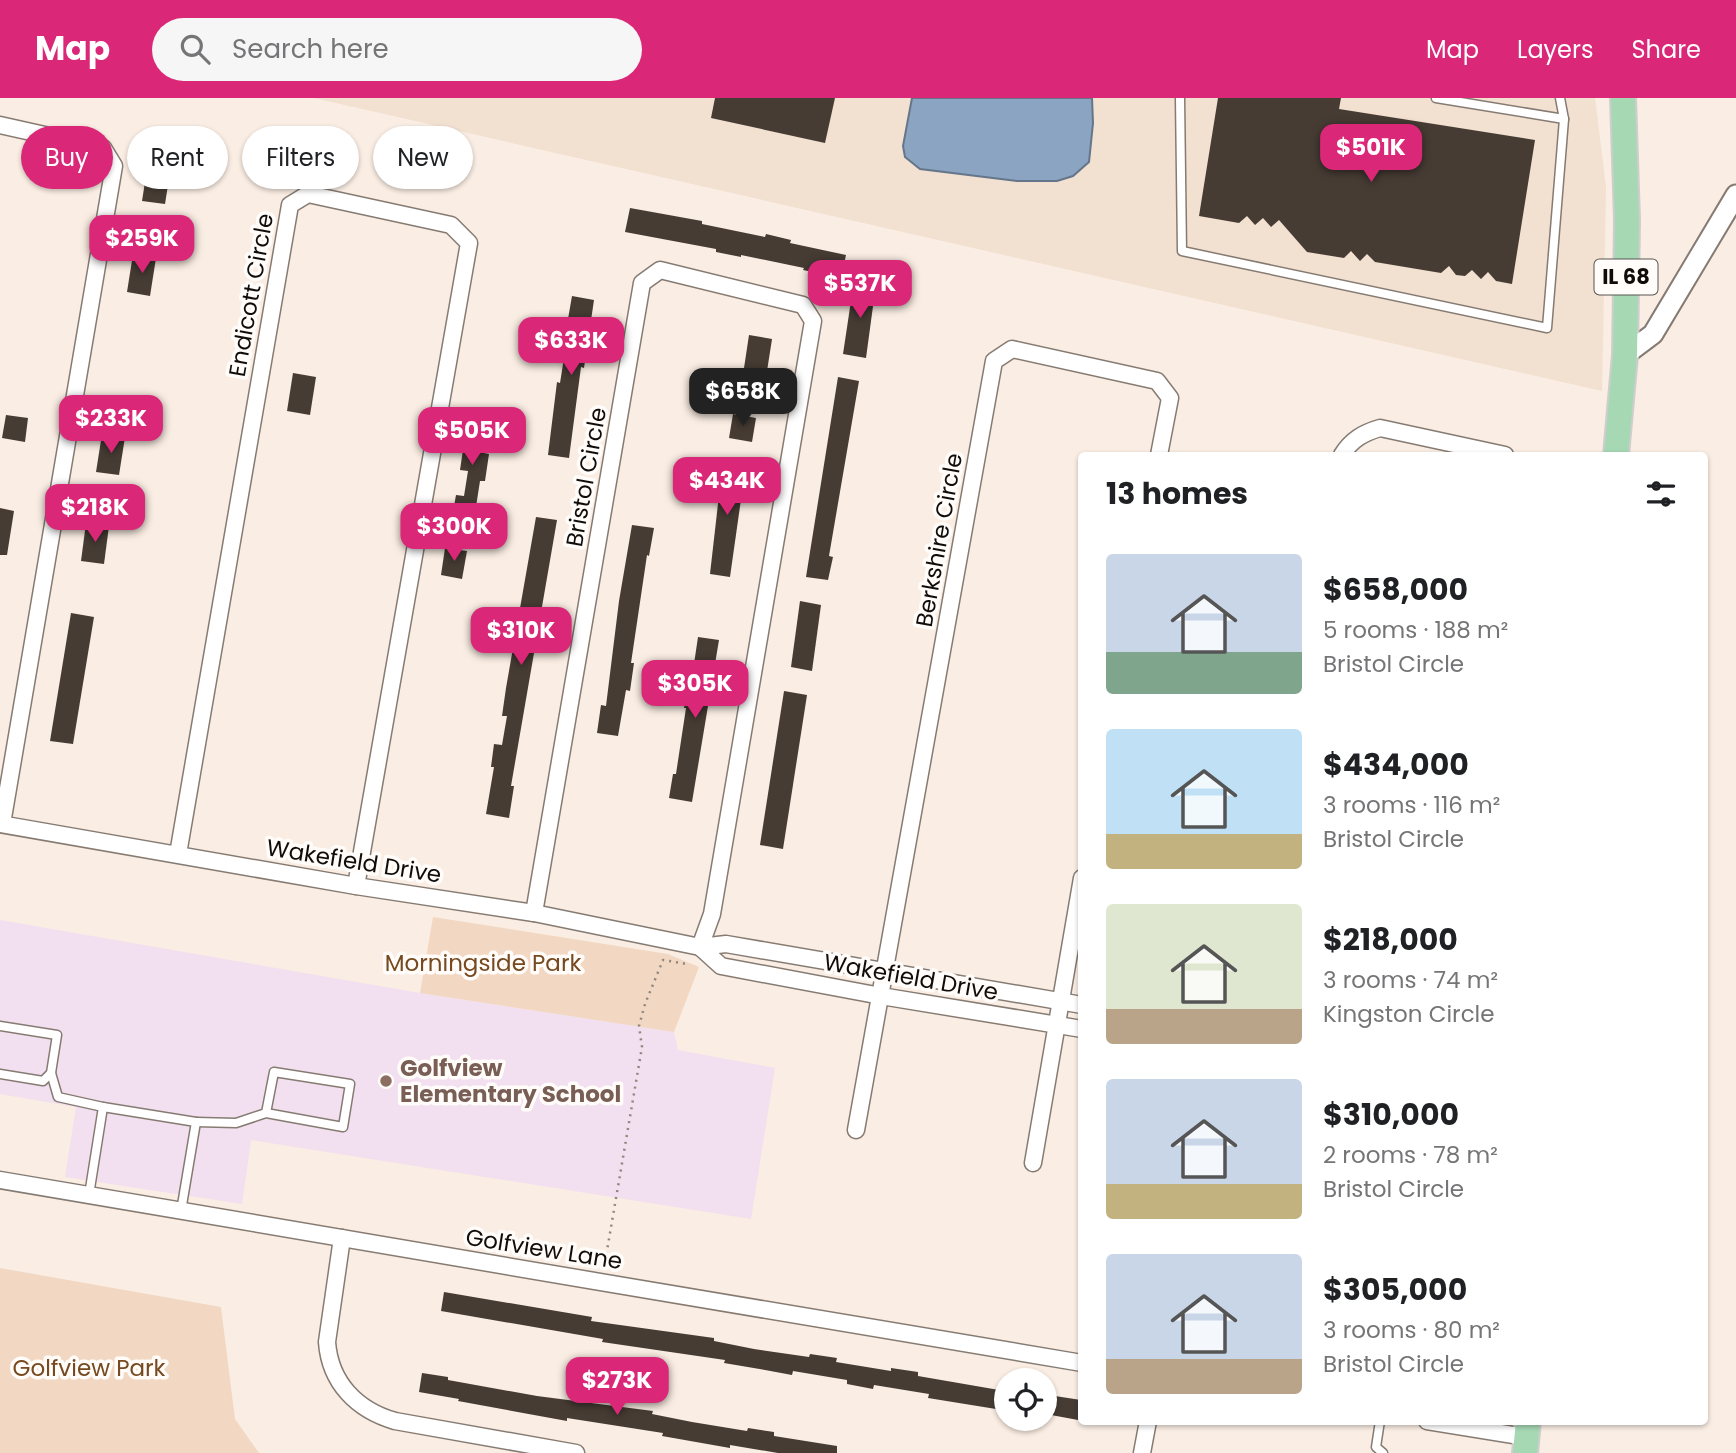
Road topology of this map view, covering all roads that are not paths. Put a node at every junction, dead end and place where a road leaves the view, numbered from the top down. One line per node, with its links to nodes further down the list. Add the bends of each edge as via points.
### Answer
1 (1180, 98): 6 (lane, via 1182,251 1547,328)
2 (1436, 98): 5 (lane)
3 (1560, 98): 6 (lane)
4 (1623, 98): 9 (main road, IL 68)
5 (1448, 99): 6 (lane)
6 (1564, 119)
7 (0, 125): 14 (street, via 103,148 114,166)
8 (1736, 195): 9 (street, via 1653,334)
9 (1625, 355): 13 (main road, IL 68)
10 (1160, 452): 20 (street, Berkshire Circle, via 1170,398 1157,381 1012,349 994,360)
11 (1344, 452): 12 (street, via 1365,432 1380,428)
12 (1491, 452)
13 (1616, 452)
14 (1, 824): 15 (street, Wakefield Drive)
15 (178, 854): 16 (street, Wakefield Drive); 16 (street, Endicott Circle, via 290,205 308,194 451,225 469,243)
16 (356, 886): 18 (street, Wakefield Drive)
17 (1078, 899): 22 (street)
18 (534, 914): 19 (street, Wakefield Drive); 19 (street, Bristol Circle, via 642,283 660,270 803,305 813,321 712,914)
19 (700, 947): 20 (street, Wakefield Drive, via 726,944); 21 (street, Wakefield Drive, via 721,966)
20 (886, 973): 21 (street, Berkshire Circle); 22 (street, Wakefield Drive)
21 (881, 996): 24 (street, Wakefield Drive); 32 (street, Berkshire Circle)
22 (1059, 1001): 23 (street, Wakefield Drive); 24 (street)
23 (1078, 1003)
24 (1055, 1025): 26 (street, Wakefield Drive); 33 (street)
25 (0, 1026): 27 (lane, via 57,1035)
26 (1078, 1028)
27 (51, 1073): 28 (lane, via 43,1081); 29 (lane, via 58,1097)
28 (0, 1074)
29 (103, 1107): 31 (lane); 35 (lane)
30 (266, 1113): 30 (lane, via 343,1127 350,1084 274,1072); 31 (lane, via 236,1123)
31 (196, 1122): 36 (lane)
32 (856, 1130)
33 (1033, 1163)
34 (0, 1180): 35 (street, Golfview Lane)
35 (89, 1195): 36 (street, Golfview Lane)
36 (181, 1211): 37 (street, Golfview Lane)
37 (342, 1238): 38 (street, Golfview Lane); 43 (street, via 328,1358 353,1399 377,1416 395,1421)
38 (1078, 1362)
39 (1147, 1425): 44 (street)
40 (1379, 1425): 45 (lane, via 1376,1447)
41 (1455, 1425): 42 (street)
42 (1526, 1437)
43 (576, 1453)
44 (1142, 1453)
45 (1382, 1453)

